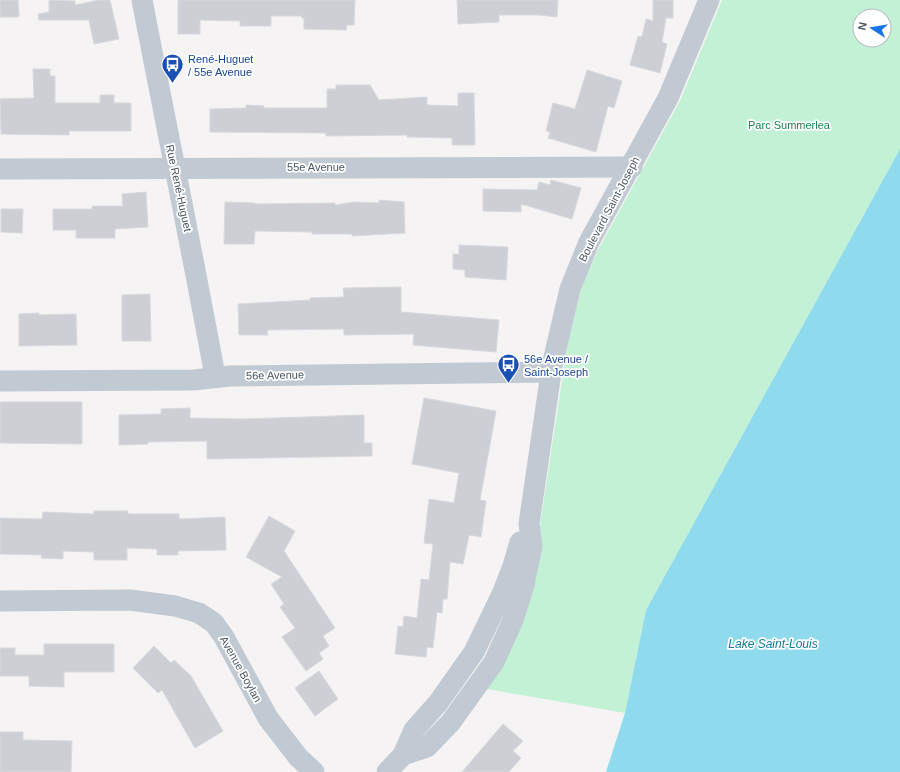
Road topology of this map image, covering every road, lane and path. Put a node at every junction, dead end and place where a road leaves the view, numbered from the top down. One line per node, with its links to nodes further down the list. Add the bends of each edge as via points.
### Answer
1 (142, 0): 4 (street, Rue René-Huguet)
2 (709, 0): 3 (street, Boulevard Saint-Joseph, via 668,98)
3 (632, 166): 4 (street, 55e Avenue); 6 (street, Boulevard Saint-Joseph, via 589,242 579,265 563,316)
4 (174, 167): 5 (street, 55e Avenue); 7 (street, Rue René-Huguet)
5 (0, 169)
6 (551, 372): 7 (street, 56e Avenue); 9 (street, Boulevard Saint-Joseph)
7 (215, 376): 8 (street, 56e Avenue, via 193,380)
8 (0, 381)
9 (529, 524): 11 (street, Boulevard Saint-Joseph, via 519,543 513,566 493,615 474,652 458,677 414,730); 11 (street, Boulevard Saint-Joseph, via 532,546 524,585 505,641 494,662 451,722 426,747)
10 (0, 601): 12 (street, Avenue Boylan, via 130,600 176,606 199,613 214,623 268,718 298,757)
11 (403, 755): 13 (street)
12 (314, 772)
13 (387, 772)

